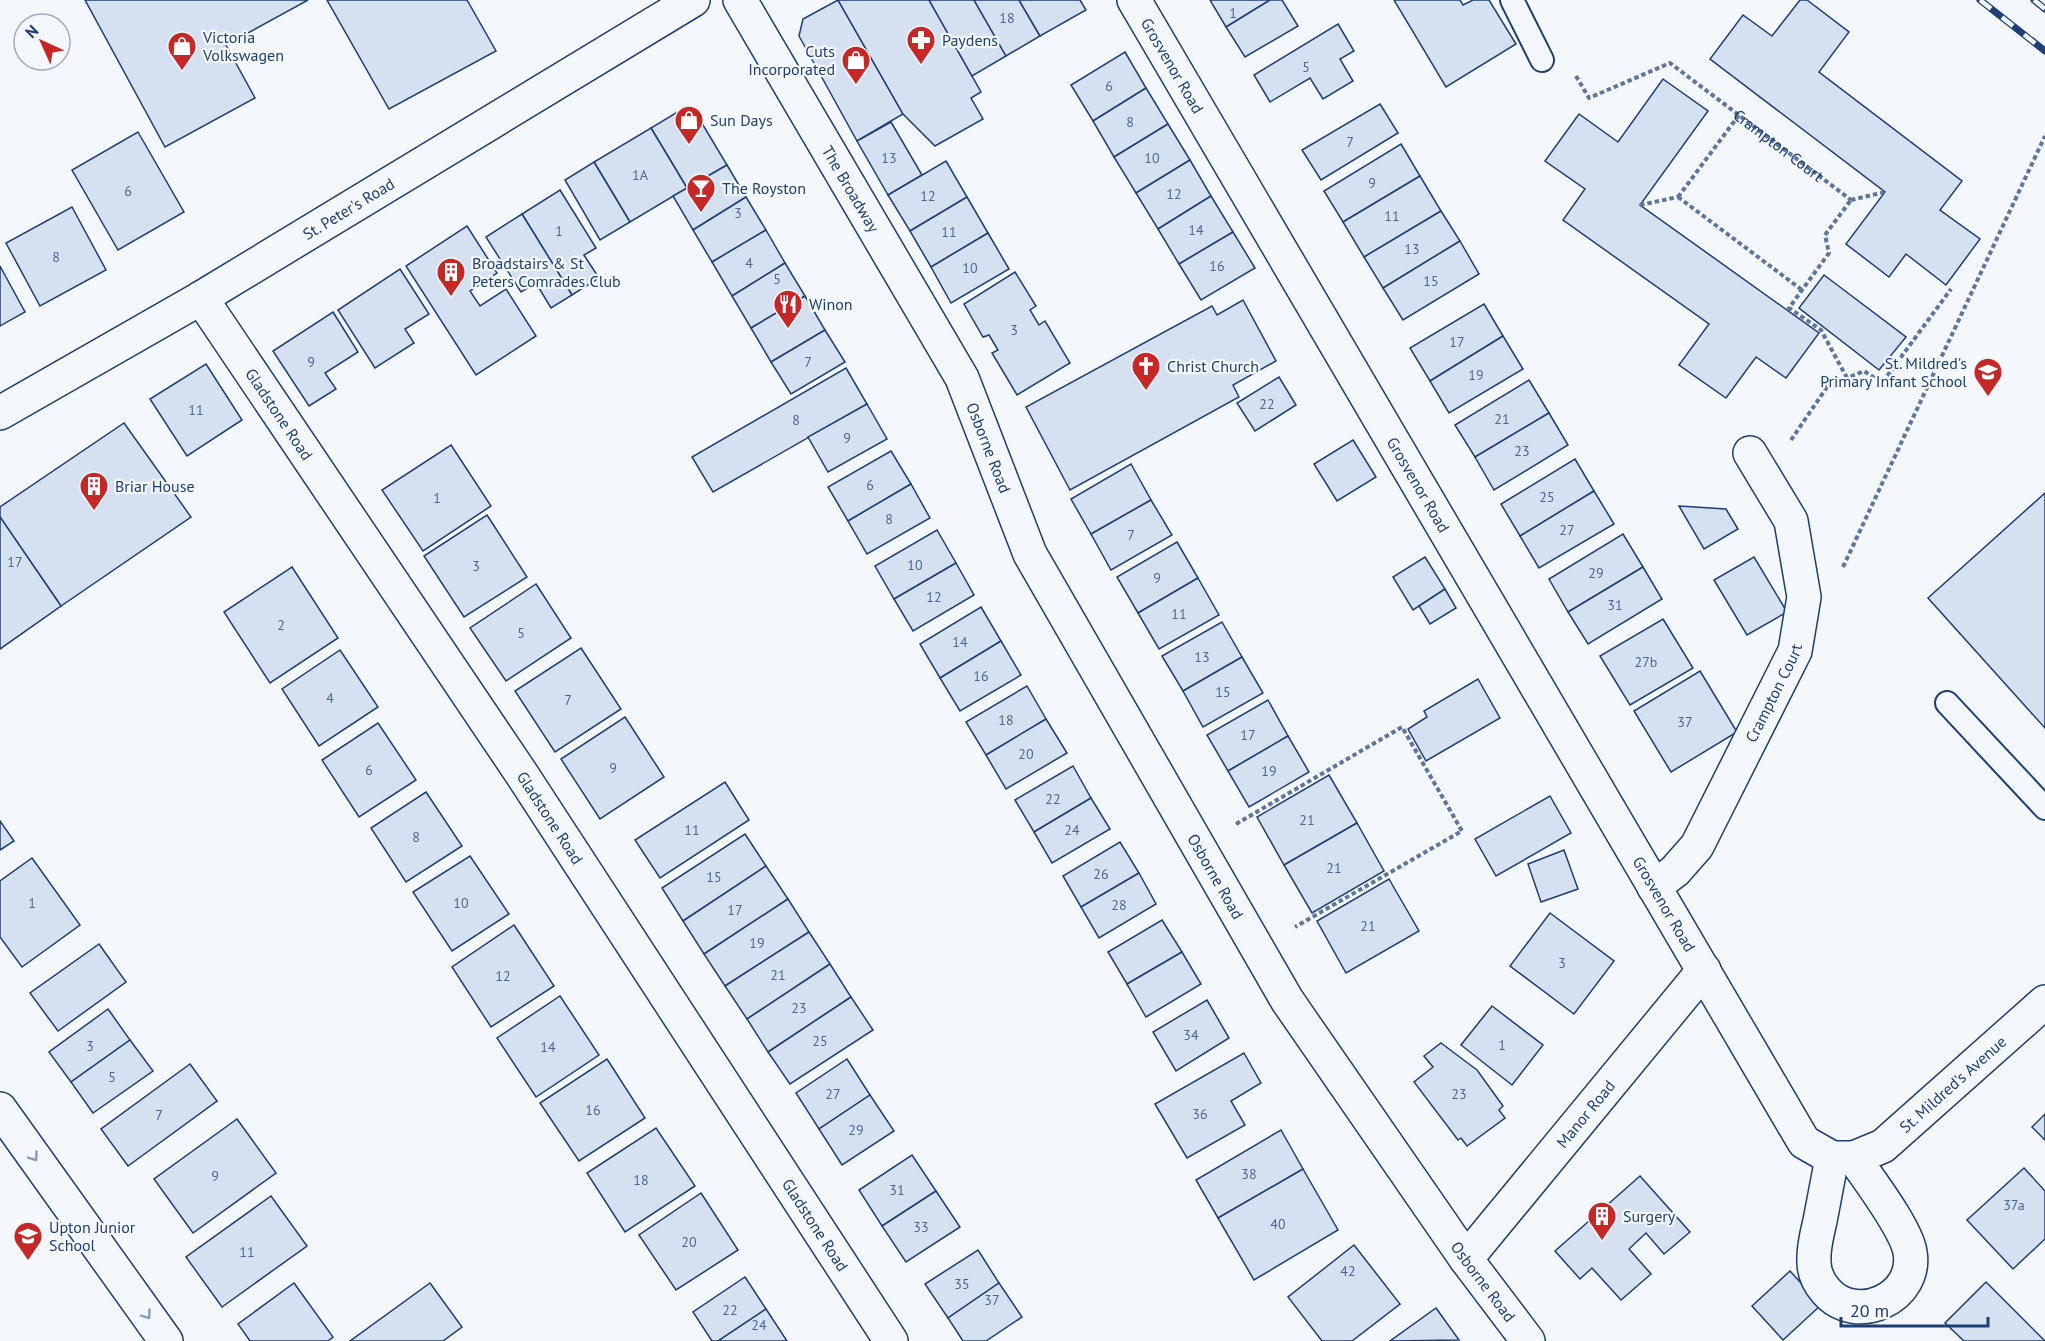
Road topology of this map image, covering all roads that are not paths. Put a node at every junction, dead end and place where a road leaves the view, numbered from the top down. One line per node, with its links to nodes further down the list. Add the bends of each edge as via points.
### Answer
1 (693, 0): 6 (street, St. Peter's Road)
2 (740, 0): 7 (street, The Broadway)
3 (1134, 0): 12 (street, Grosvenor Road)
4 (1512, 0): 5 (lane)
5 (1542, 60)
6 (201, 298): 8 (street, St. Peter's Road); 18 (street, Gladstone Road, via 521,773)
7 (962, 378): 16 (street, Osborne Road, via 1029,554 1287,1000)
8 (0, 412)
9 (1758, 465): 12 (street, Crampton Court, via 1791,520 1804,597 1795,651 1697,846 1675,871)
10 (1947, 703): 11 (lane)
11 (2045, 808)
12 (1654, 886): 13 (street, Grosvenor Road)
13 (1704, 970): 14 (street, St. Mildred's Avenue, via 1804,1142 1843,1158 1883,1146); 16 (street, Manor Road)
14 (2045, 1002)
15 (0, 1109): 17 (street, one-way to 17)
16 (1466, 1259): 19 (street, Osborne Road)
17 (166, 1341)
18 (891, 1341)
19 (1528, 1341)

